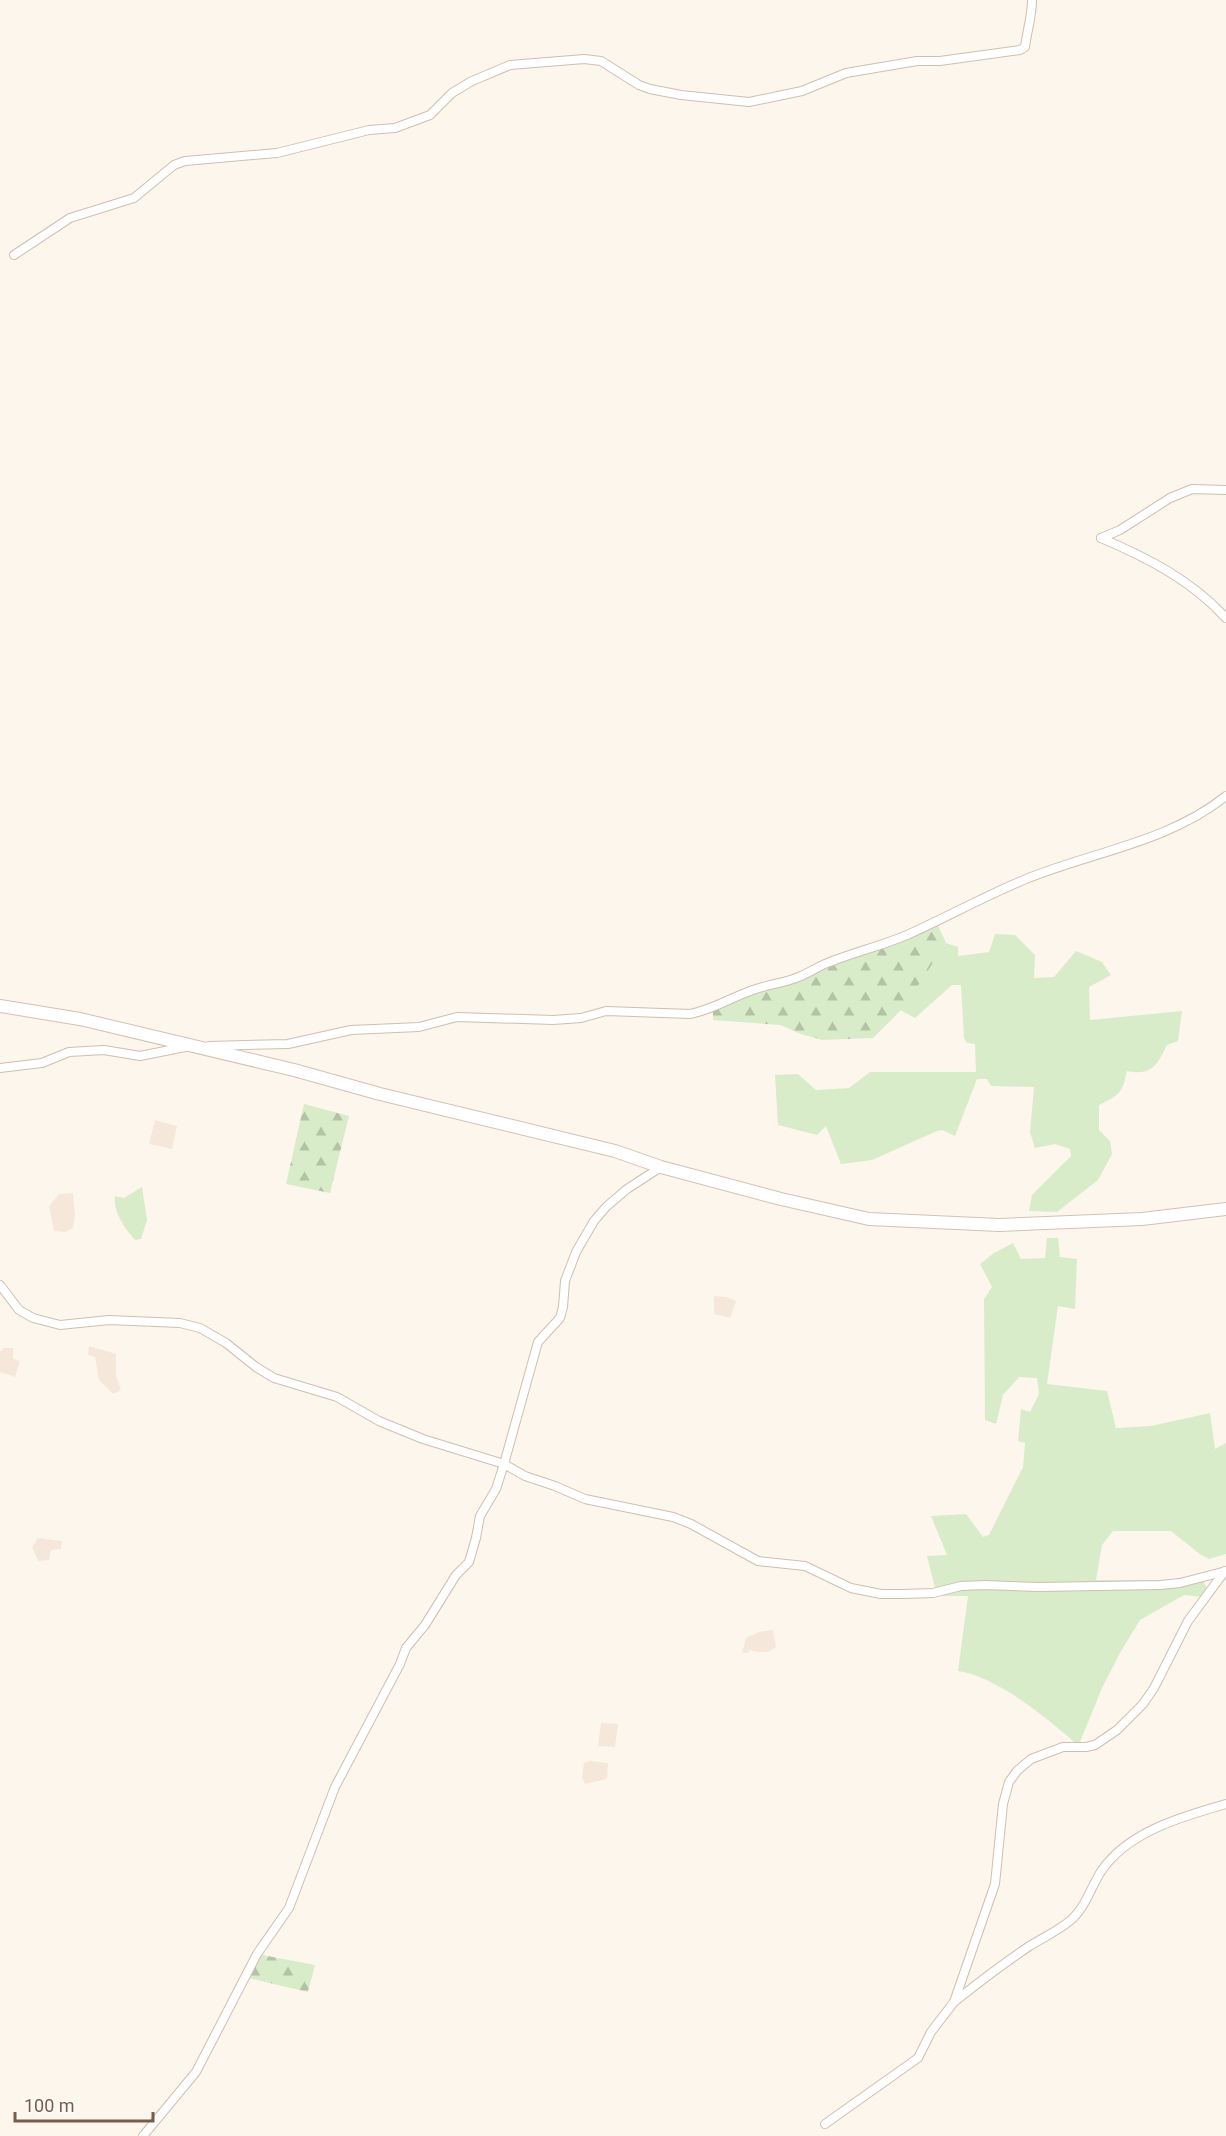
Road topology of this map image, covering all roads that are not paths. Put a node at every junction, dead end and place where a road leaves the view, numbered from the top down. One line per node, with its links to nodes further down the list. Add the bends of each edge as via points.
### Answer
1 (1032, 0): 2 (street, via 1025,47 1020,50 846,73 802,91 749,102 650,89 601,61 510,65 452,93 430,115 395,128 369,129 277,153 174,165 134,198 70,218)
2 (14, 255)
3 (1226, 490): 4 (street, via 1192,489 1101,538 1169,570)
4 (1226, 618)
5 (1226, 796): 7 (street, via 1171,829 1051,869 897,939 702,1012 606,1011 553,1020 457,1017 419,1027 351,1030 288,1044)
6 (0, 1006): 7 (street, via 80,1019)
7 (189, 1046): 8 (street, via 140,1056 104,1050 69,1052 42,1063); 9 (street, via 615,1151)
8 (0, 1068)
9 (661, 1167): 10 (street, via 792,1202 869,1219 905,1222 1100,1222); 12 (street, via 606,1207 576,1252 565,1281 560,1318 538,1342)
10 (1226, 1209)
11 (0, 1285): 12 (street, via 19,1310 60,1325 109,1320 180,1323 200,1328 274,1378 337,1397 378,1421 423,1439)
12 (504, 1464): 13 (street, via 576,1496 682,1521 758,1561 805,1566 840,1584 881,1594 933,1593 985,1585 1160,1585); 17 (street, via 496,1490 480,1516 469,1562 406,1648 335,1787 289,1908 257,1954 196,2072)
13 (1226, 1571): 15 (street, via 1188,1621 1154,1688 1117,1730 1095,1745 1062,1747 1032,1759 1009,1782 995,1884)
14 (1226, 1804): 15 (street, via 1171,1821 1130,1844 1103,1869 1079,1912 1069,1922)
15 (954, 2002): 16 (street, via 931,2032 918,2058)
16 (825, 2124)
17 (143, 2136)

